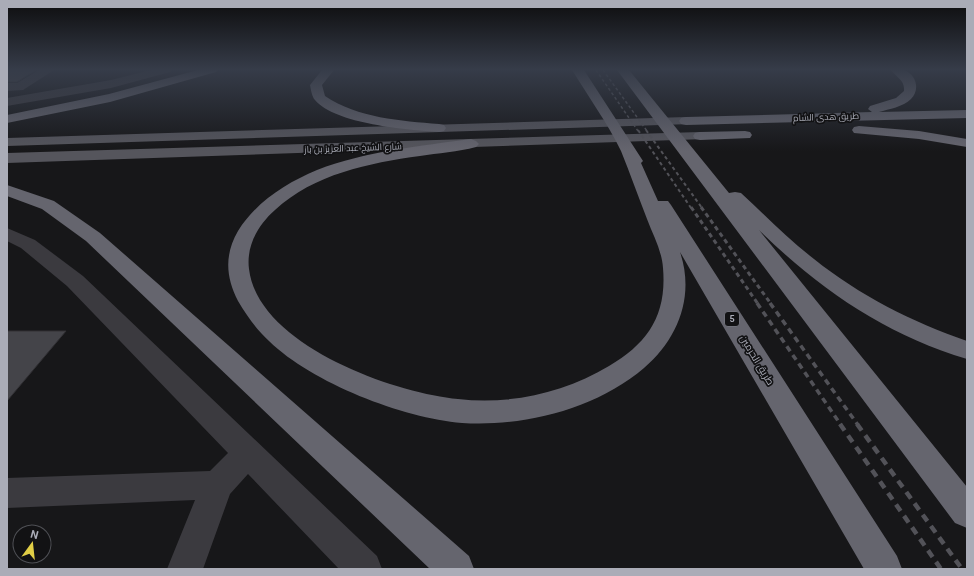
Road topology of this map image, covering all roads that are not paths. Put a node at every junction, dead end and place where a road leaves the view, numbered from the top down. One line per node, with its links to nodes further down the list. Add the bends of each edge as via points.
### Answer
1 (19, 97): 10 (street)
2 (37, 97): 11 (street)
3 (114, 97): 15 (highway)
4 (318, 97): 19 (highway, via 332,107 358,117)
5 (589, 97): 14 (highway)
6 (594, 97): 14 (highway, طريق الحرمين / 5)
7 (645, 97): 12 (highway)
8 (649, 97): 12 (highway)
9 (907, 97): 17 (highway, via 882,108)
10 (7, 99)
11 (7, 102)
12 (658, 113): 23 (highway)
13 (967, 114): 17 (highway, طريق هدى الشام)
14 (606, 116): 26 (highway, طريق الحرمين / 5)
15 (7, 119)
16 (686, 121): 17 (highway, طريق هدى الشام); 19 (main road, شارع الشيخ عبد العزيز بن باز)
17 (818, 125): 20 (highway)
18 (967, 126): 20 (highway)
19 (439, 128): 22 (main road, شارع الشيخ عبد العزيز بن باز)
20 (859, 130): 24 (highway, via 912,134)
21 (756, 134): 23 (highway)
22 (7, 142)
23 (692, 143): 25 (main road, شارع الشيخ عبد العزيز بن باز, via 584,141); 30 (highway, via 806,263 823,276 906,326); 34 (highway)
24 (967, 143)
25 (471, 144): 26 (highway, via 384,157 346,166 297,186 268,206 246,233 241,244 237,268 245,295 264,322 293,348 348,379 403,399 459,411 536,406 560,400 602,383 636,361 648,349 666,323 674,298 673,260); 27 (main road, شارع الشيخ عبد العزيز بن باز)
26 (627, 148): 38 (highway, طريق الحرمين / 5)
27 (7, 158)
28 (7, 190): 37 (highway, via 48,205 93,237)
29 (7, 234): 31 (street, via 28,244 75,281)
30 (967, 350)
31 (247, 452): 32 (street); 36 (street)
32 (218, 485): 33 (street); 35 (street)
33 (7, 493)
34 (967, 512)
35 (185, 569)
36 (364, 569)
37 (456, 569)
38 (884, 569)

